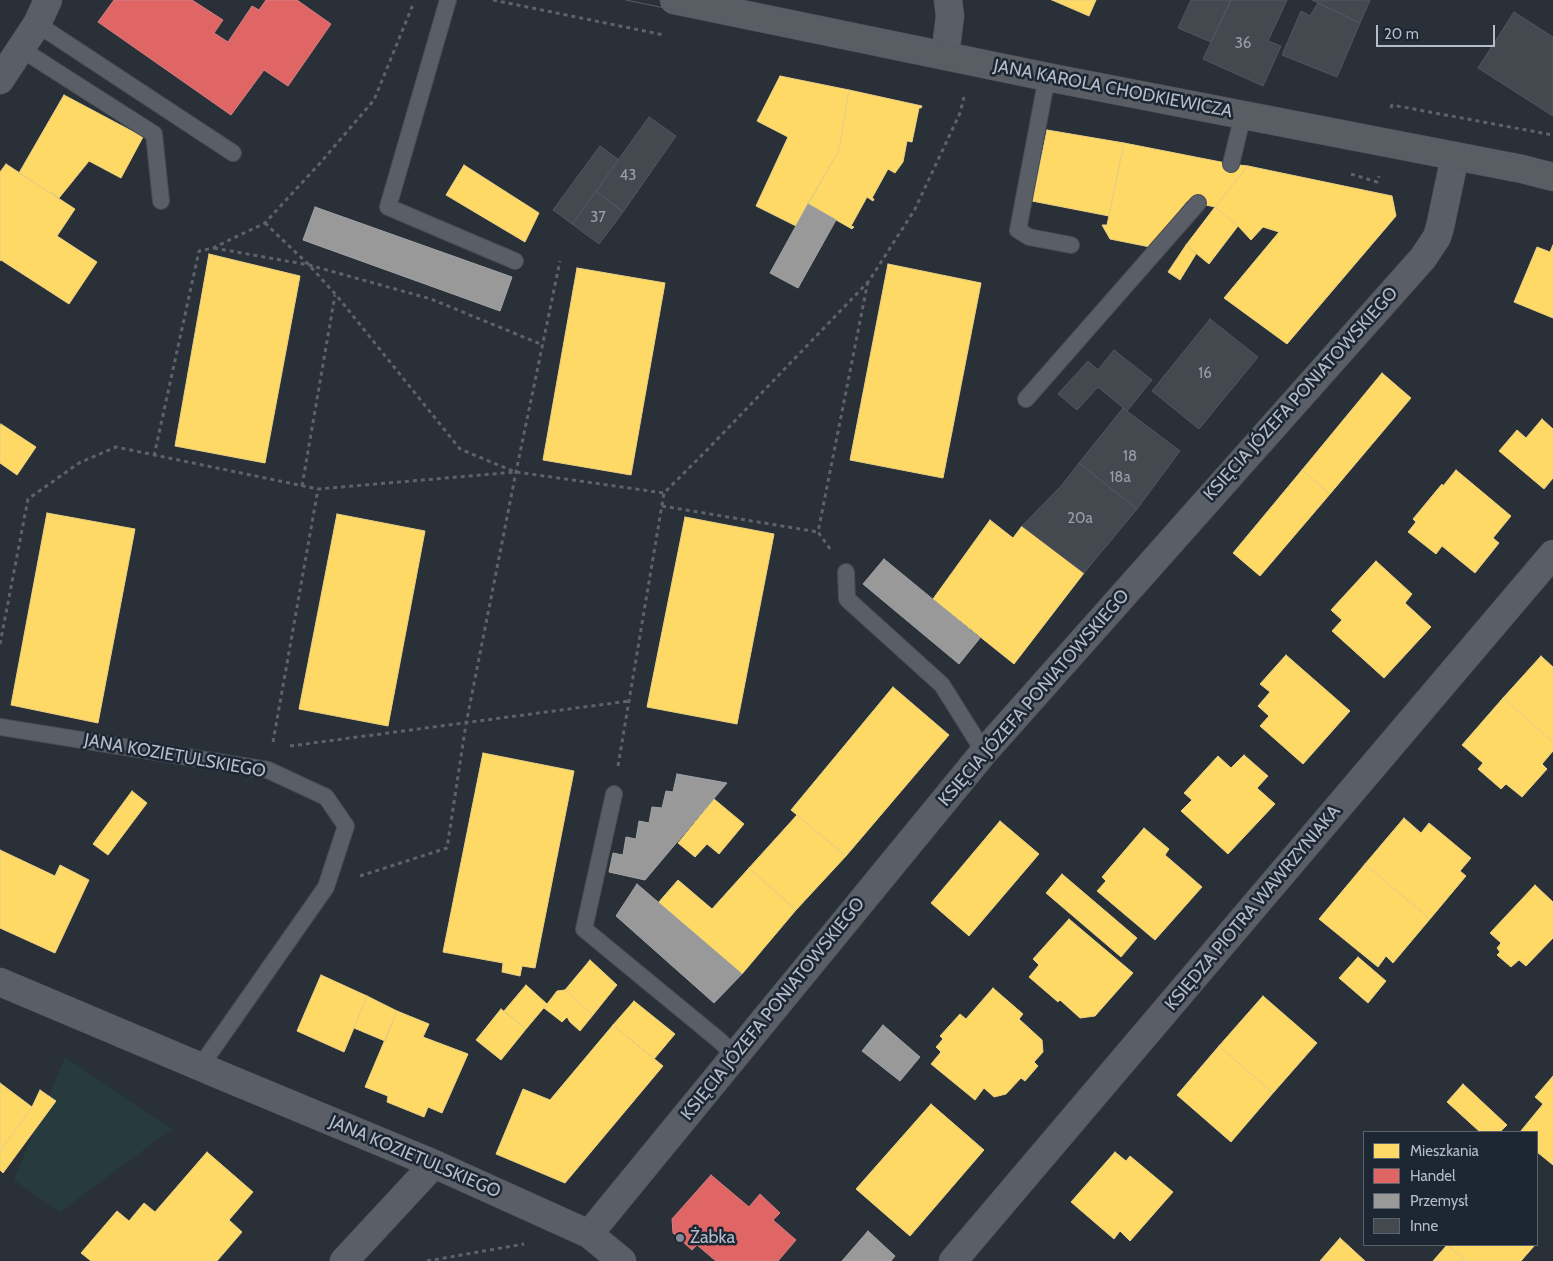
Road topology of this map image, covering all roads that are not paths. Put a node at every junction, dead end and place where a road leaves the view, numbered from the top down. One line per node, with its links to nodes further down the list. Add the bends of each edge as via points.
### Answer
1 (448, 0): 17 (lane, via 388,207)
2 (674, 0): 6 (street, JANA KAROLA CHODKIEWICZA)
3 (948, 0): 6 (street, via 950,16)
4 (42, 12): 5 (street); 10 (lane)
5 (21, 49): 8 (street); 14 (lane, via 154,134)
6 (945, 56): 7 (street, JANA KAROLA CHODKIEWICZA)
7 (1047, 76): 9 (street, JANA KAROLA CHODKIEWICZA); 16 (lane, via 1018,230 1029,237)
8 (0, 80)
9 (1243, 115): 11 (street, JANA KAROLA CHODKIEWICZA); 12 (lane)
10 (233, 153)
11 (1456, 156): 13 (street, JANA KAROLA CHODKIEWICZA); 22 (street, KSIĘCIA JÓZEFA PONIATOWSKIEGO, via 1440,227 1423,258)
12 (1231, 164)
13 (1553, 176)
14 (161, 201)
15 (1198, 203): 18 (lane)
16 (1071, 244)
17 (515, 261)
18 (1026, 399)
19 (1553, 554): 31 (street, KSIĘDZA PIOTRA WAWRZYNIAKA)
20 (846, 572): 22 (lane, via 847,599 942,685)
21 (0, 727): 26 (lane, JANA KOZIETULSKIEGO, via 268,770 326,797 346,826 326,887)
22 (984, 752): 25 (street, KSIĘCIA JÓZEFA PONIATOWSKIEGO)
23 (614, 794): 25 (lane, via 584,929)
24 (0, 982): 26 (street, JANA KOZIETULSKIEGO)
25 (735, 1056): 28 (street, KSIĘCIA JÓZEFA PONIATOWSKIEGO)
26 (200, 1067): 27 (street, JANA KOZIETULSKIEGO)
27 (434, 1164): 28 (street, JANA KOZIETULSKIEGO); 29 (street)
28 (589, 1234): 30 (street, JANA KOZIETULSKIEGO)
29 (344, 1261)
30 (622, 1261)
31 (954, 1261)

